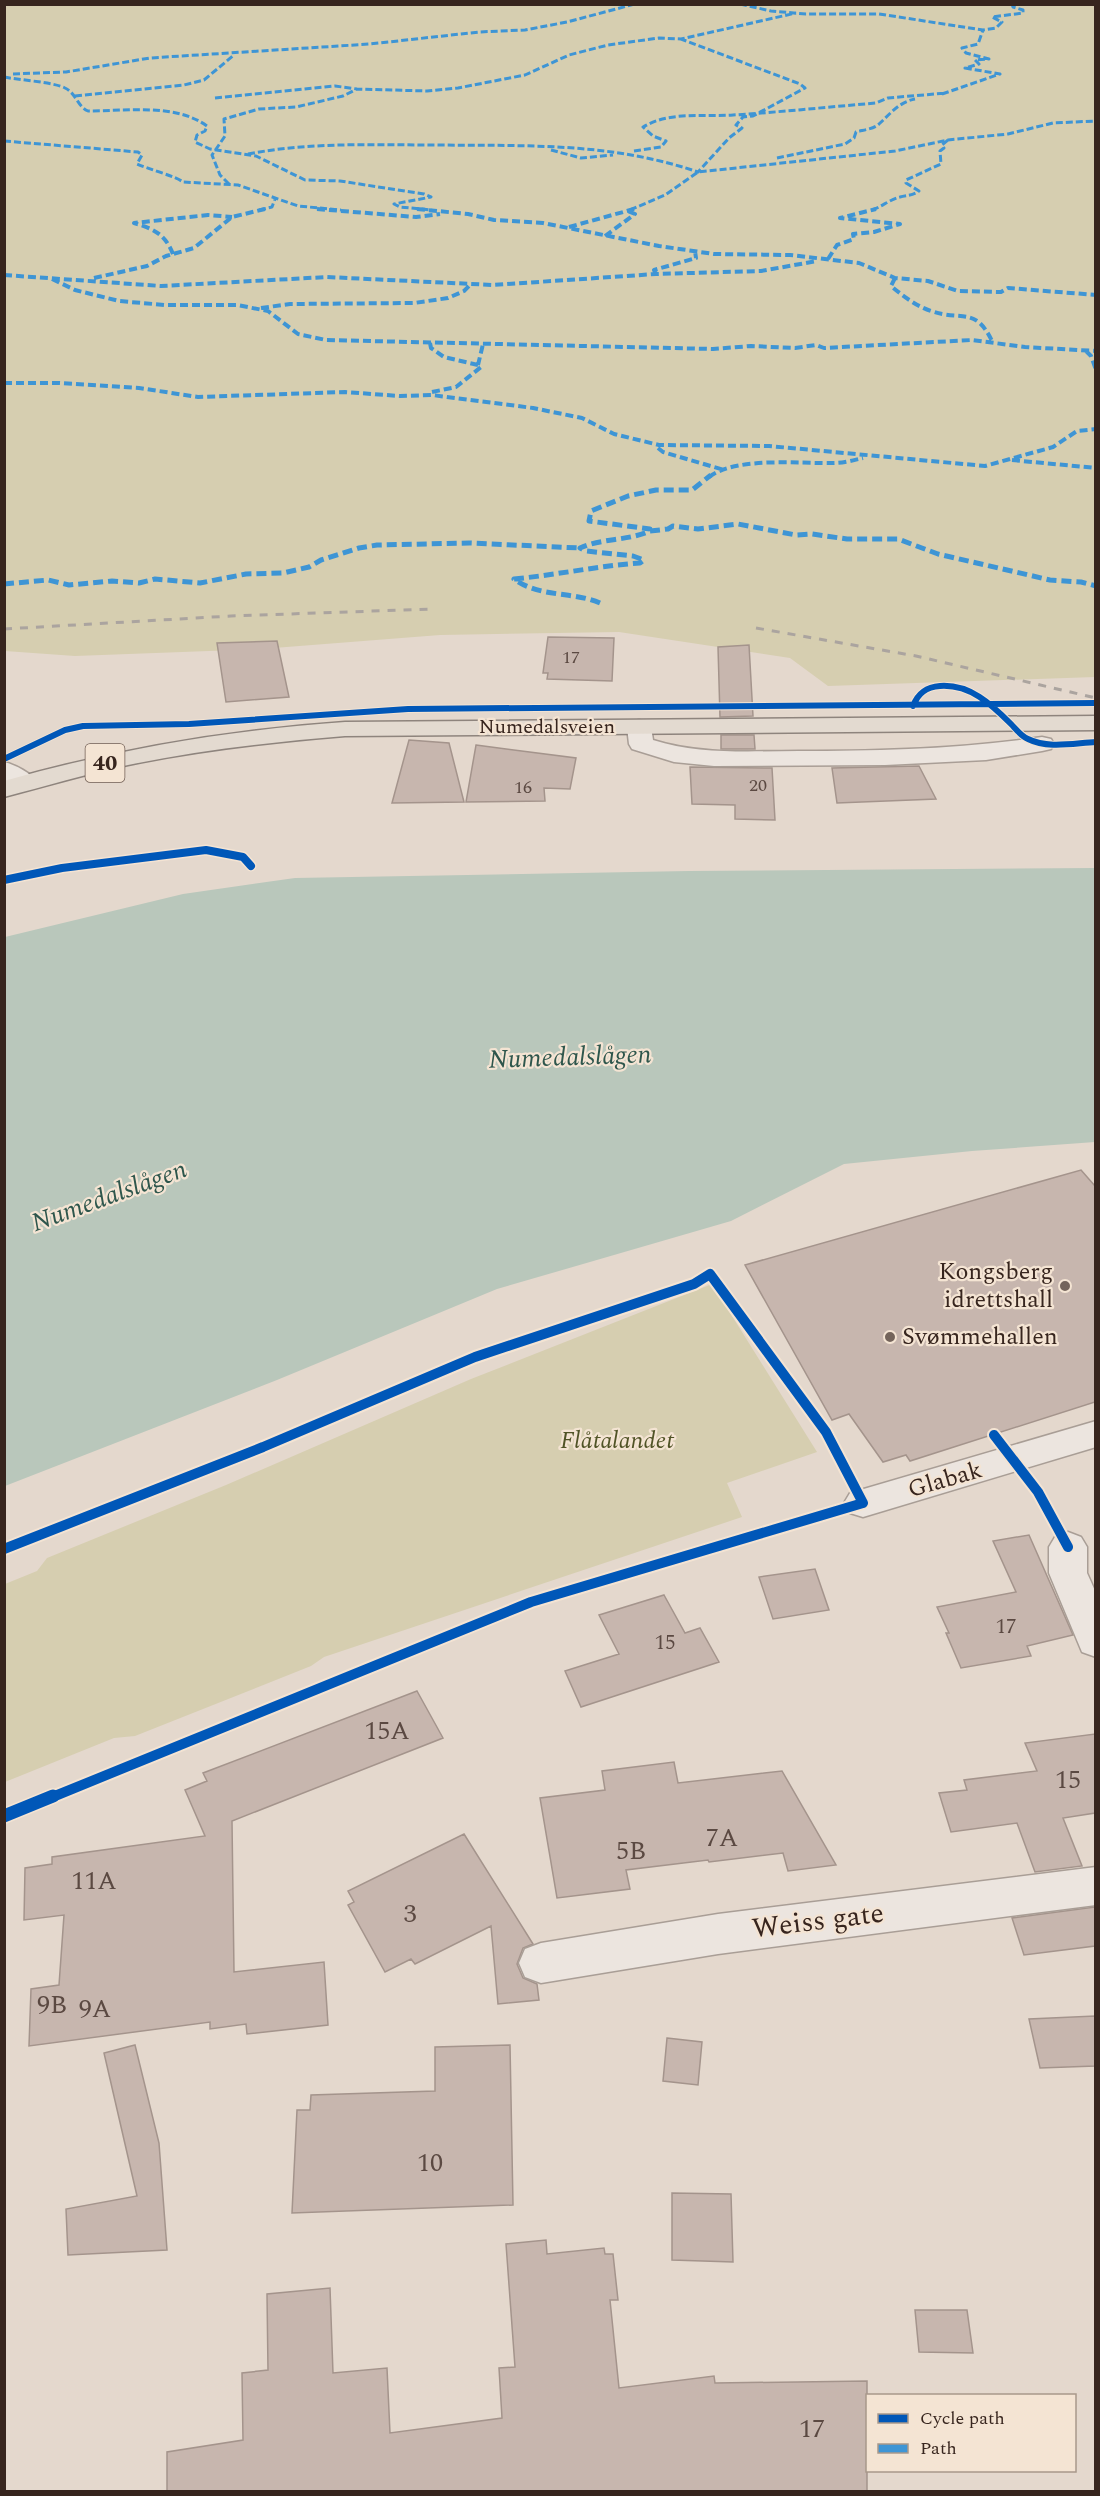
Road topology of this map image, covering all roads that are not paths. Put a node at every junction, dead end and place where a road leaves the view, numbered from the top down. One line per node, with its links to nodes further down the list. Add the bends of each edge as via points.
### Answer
1 (1095, 723): 2 (main road, Numedalsveien / 40)
2 (639, 727): 3 (street, via 641,744 674,755 714,759 952,755); 5 (main road, Numedalsveien / 40, via 383,728 276,734 142,755)
3 (1042, 744)
4 (4, 769): 5 (street)
5 (15, 786)
6 (1095, 1434): 7 (street, Glabak)
7 (863, 1503)
8 (1068, 1547): 9 (street, via 1068,1573)
9 (1095, 1641)
10 (1095, 1886): 11 (street, Weiss gate, via 718,1934)
11 (540, 1963)

